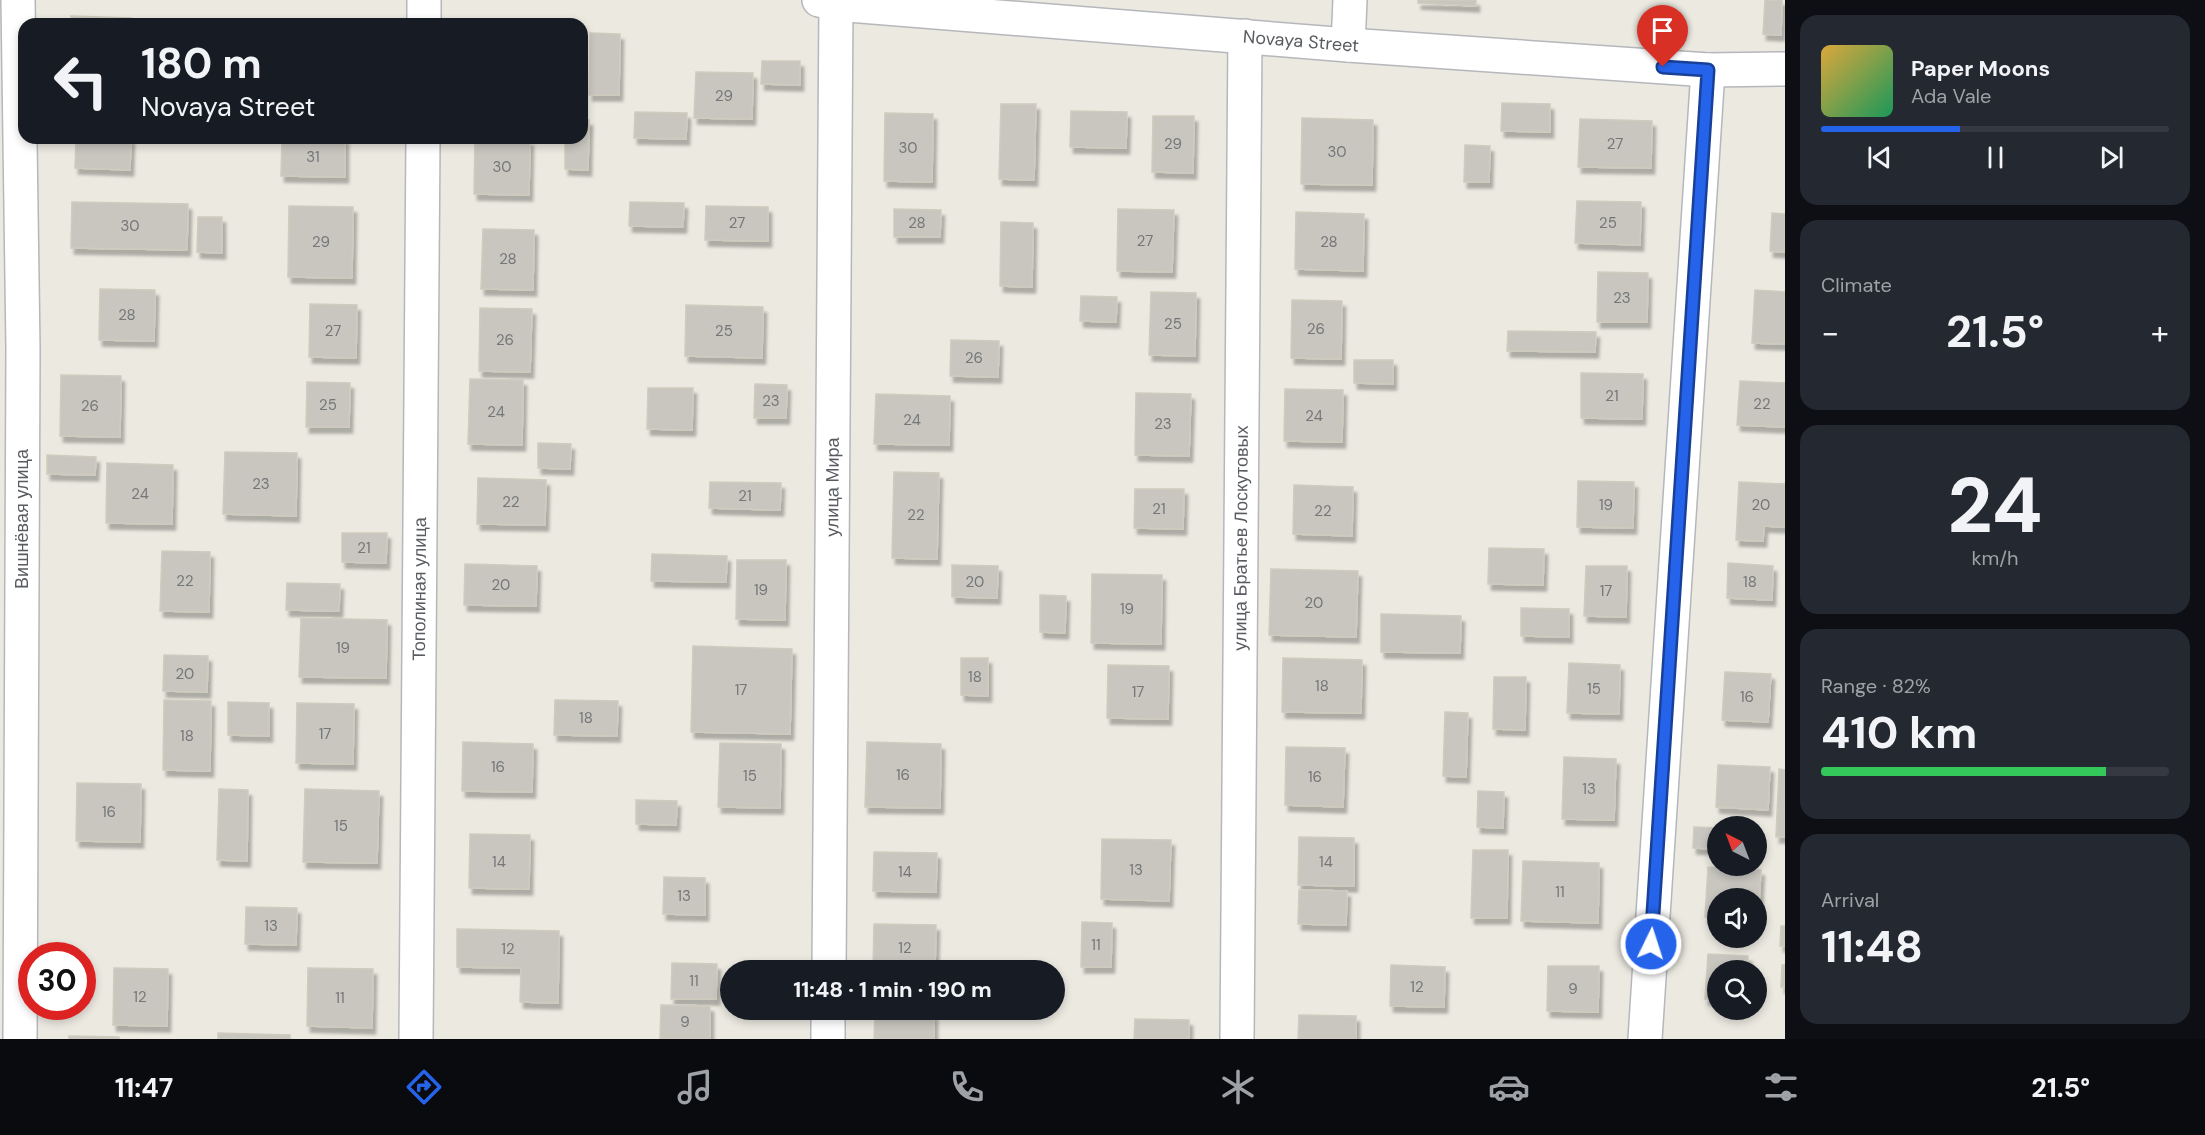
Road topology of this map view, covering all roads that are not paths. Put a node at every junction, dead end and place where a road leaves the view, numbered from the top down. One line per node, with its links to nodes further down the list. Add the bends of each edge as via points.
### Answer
1 (18, 0): 5 (street, Вишнёвая улица)
2 (424, 0): 6 (street)
3 (1350, 0): 8 (street)
4 (827, 2): 7 (street, Novaya Street); 13 (street, улица Мира)
5 (18, 18)
6 (424, 18)
7 (1245, 36): 8 (street, Novaya Street); 18 (street, улица Братьев Лоскутовых)
8 (1348, 45): 10 (street, Novaya Street)
9 (1785, 69): 10 (street, Novaya Street)
10 (1708, 70): 19 (street)
11 (20, 144): 15 (street, Вишнёвая улица)
12 (423, 144): 16 (street, Тополиная улица)
13 (829, 960)
14 (828, 1020): 17 (street)
15 (20, 1039)
16 (416, 1039)
17 (828, 1039)
18 (1237, 1039)
19 (1645, 1039)

